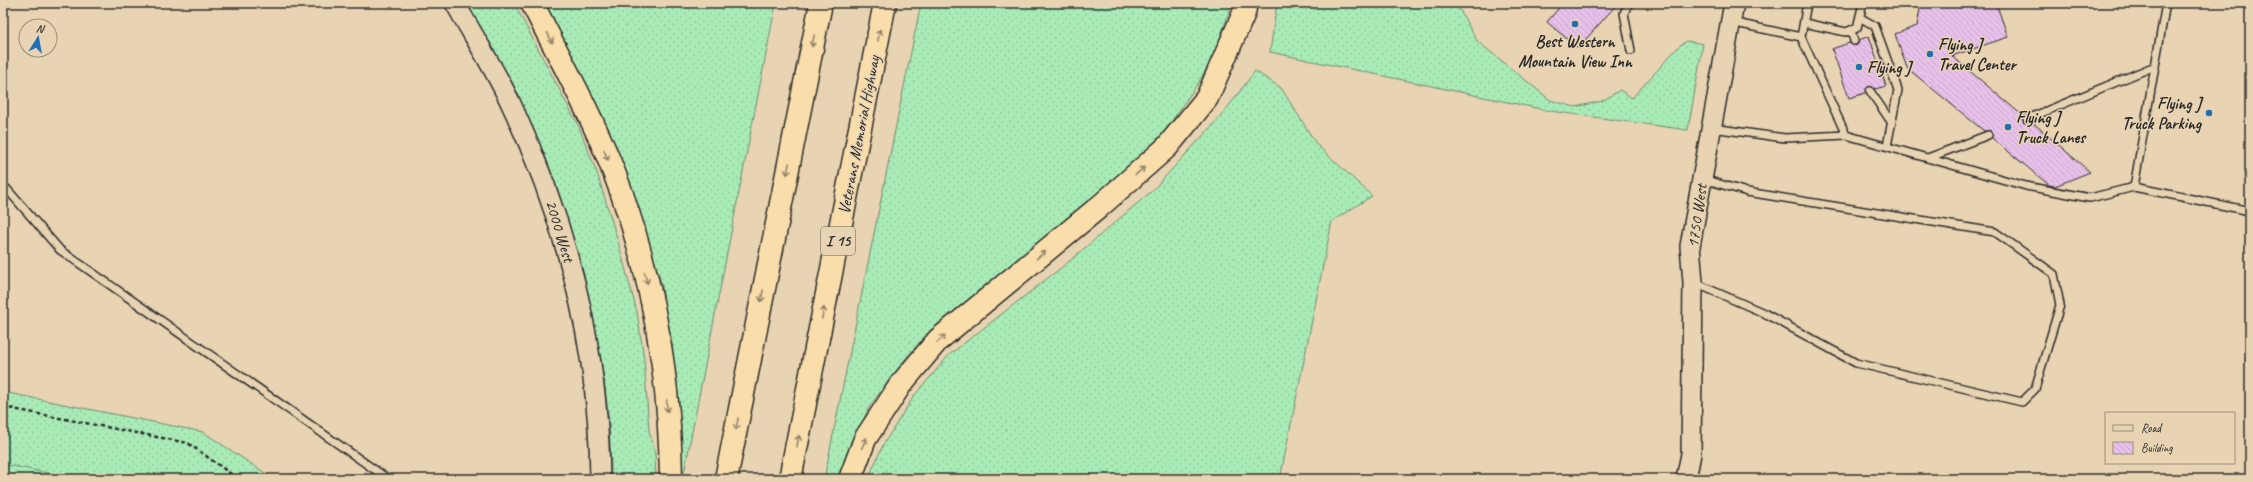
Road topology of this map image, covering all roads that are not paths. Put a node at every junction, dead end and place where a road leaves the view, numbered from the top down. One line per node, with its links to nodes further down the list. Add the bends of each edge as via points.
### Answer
1 (455, 3): 33 (street, 2000 West, via 511,104 555,209 583,312 597,412)
2 (532, 3): 34 (highway, one-way to 34, via 594,124 623,194 647,279 660,347 667,402)
3 (821, 3): 35 (highway, one-way to 35)
4 (885, 3): 36 (highway, Veterans Memorial Highway / I 15, one-way to 4)
5 (1246, 3): 37 (highway, one-way to 5, via 865,439 901,384 938,340 1099,207 1167,147 1207,98)
6 (1629, 3): 17 (lane, via 1624,13)
7 (1734, 3): 12 (street, 1750 West)
8 (1807, 3): 13 (lane)
9 (1863, 3): 11 (lane)
10 (2166, 3): 18 (lane)
11 (1861, 18): 14 (lane, via 1858,28); 21 (lane, via 1875,26 1898,90)
12 (1730, 22): 15 (lane); 22 (street, 1750 West)
13 (1804, 23): 14 (lane, via 1846,32); 15 (lane)
14 (1851, 30): 16 (lane)
15 (1801, 37): 23 (lane)
16 (1854, 41)
17 (1631, 51)
18 (2155, 66): 20 (lane); 28 (lane)
19 (1870, 91): 21 (lane)
20 (2027, 119)
21 (1892, 123): 25 (lane)
22 (1712, 128): 23 (lane, via 1785,138); 27 (street, 1750 West)
23 (1846, 135): 25 (lane)
24 (1988, 135): 26 (lane)
25 (1887, 146): 26 (lane)
26 (1928, 158): 28 (lane, via 2026,186 2090,198)
27 (1702, 179): 31 (street, 1750 West, via 1690,246); 31 (lane, via 1747,192 1995,232 2054,274 2060,305 2035,389 2022,402 1856,363 1764,313)
28 (2134, 187): 30 (lane)
29 (6, 188): 32 (lane, via 60,250)
30 (2250, 211)
31 (1693, 282): 38 (street, 1750 West, via 1691,454)
32 (388, 479)
33 (600, 479)
34 (670, 479)
35 (726, 479)
36 (790, 479)
37 (850, 479)
38 (1686, 479)

